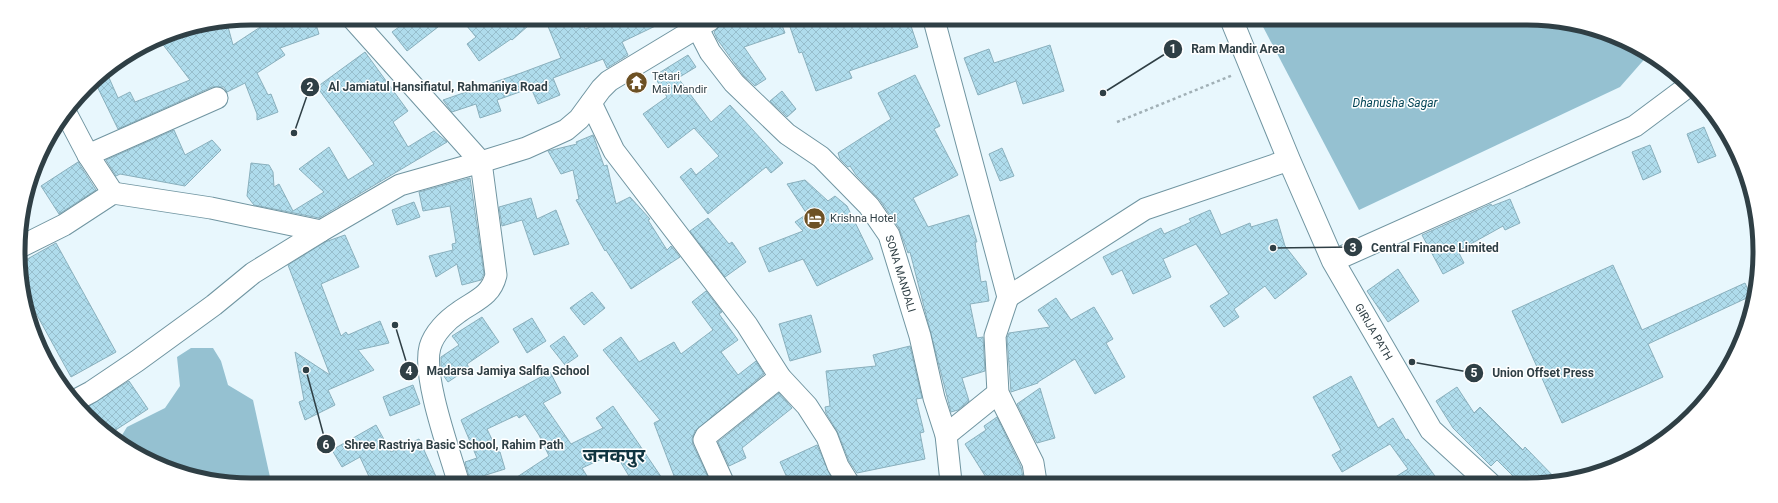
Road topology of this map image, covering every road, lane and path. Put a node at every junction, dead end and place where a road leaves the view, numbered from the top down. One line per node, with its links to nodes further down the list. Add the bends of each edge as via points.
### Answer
1 (358, 25): 14 (street)
2 (695, 25): 9 (street, via 609,81)
3 (701, 25): 23 (street, SONA MANDALI, via 710,52 734,83 787,134 821,157 869,206 889,235 920,336 934,398)
4 (935, 25): 19 (street)
5 (1234, 25): 6 (main road, GIRIJA PATH)
6 (1251, 68): 11 (path); 13 (main road, GIRIJA PATH)
7 (1685, 89): 18 (street, via 1635,126)
8 (217, 98): 12 (street)
9 (591, 103): 14 (street, via 579,120 566,130 526,148); 20 (street, via 614,151 742,320)
10 (69, 118): 12 (street)
11 (1117, 122)
12 (88, 155): 15 (street)
13 (1289, 160): 18 (main road, GIRIJA PATH); 19 (street, via 1145,209)
14 (481, 162): 16 (street, via 400,185); 24 (street, via 496,274 494,286 457,313 437,332 430,347 432,390)
15 (113, 193): 16 (street, via 211,208); 17 (street, via 64,225)
16 (321, 231): 22 (street, via 253,273 137,361)
17 (25, 244)
18 (1333, 262): 29 (main road, GIRIJA PATH, via 1431,430)
19 (1008, 297): 21 (street, via 995,336)
20 (780, 377): 25 (street, via 706,436 704,440); 26 (street, via 807,406 827,437)
21 (998, 393): 23 (street); 28 (street, via 1033,464)
22 (79, 398)
23 (946, 435): 27 (street, SONA MANDALI)
24 (457, 478)
25 (721, 478)
26 (846, 478)
27 (951, 478)
28 (1035, 478)
29 (1484, 478)

